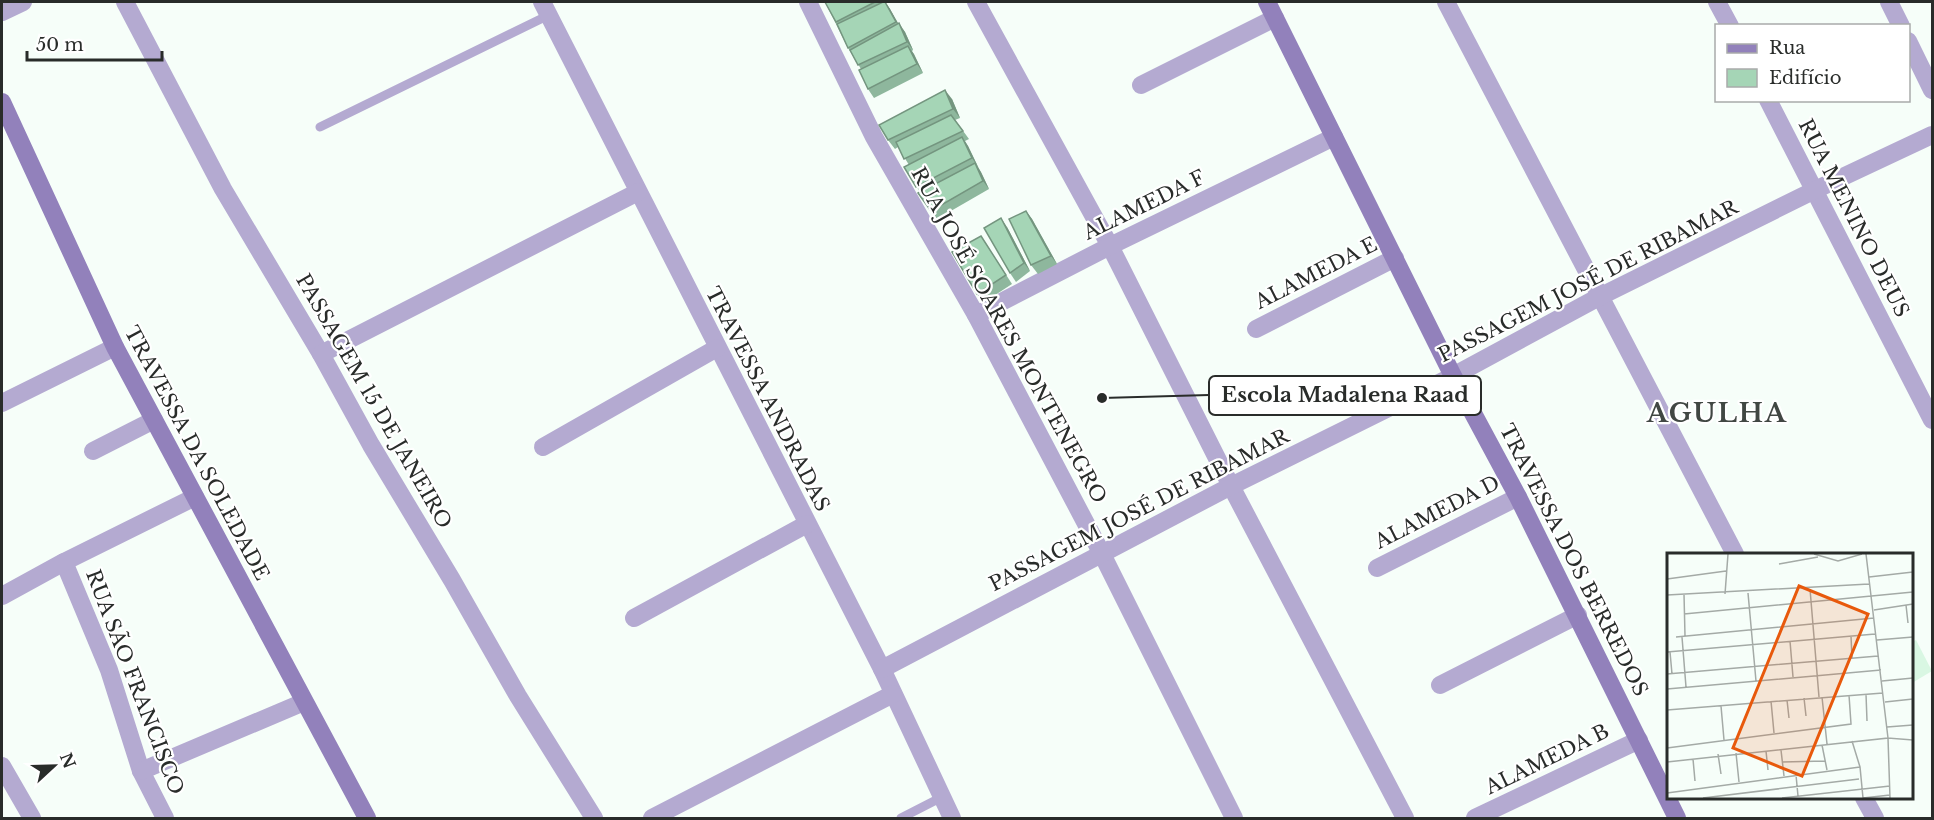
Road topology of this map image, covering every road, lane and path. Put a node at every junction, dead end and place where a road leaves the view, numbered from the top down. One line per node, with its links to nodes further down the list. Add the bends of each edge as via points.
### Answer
1 (23, 2): 10 (street)
2 (124, 2): 30 (street, PASSAGEM 15 DE JANEIRO, via 223,189)
3 (808, 2): 26 (street, RUA JOSÉ SOARES MONTENEGRO, via 874,136)
4 (976, 2): 23 (street)
5 (1446, 2): 25 (street)
6 (1717, 2): 11 (street)
7 (1889, 2): 12 (street)
8 (545, 8): 18 (lane); 22 (street, TRAVESSA ANDRADAS)
9 (1271, 10): 14 (street); 20 (street, TRAVESSA DOS BERREDOS)
10 (2, 12)
11 (1729, 24)
12 (1900, 24)
13 (1910, 45): 15 (street)
14 (1141, 85)
15 (1932, 90)
16 (2, 102): 28 (street, TRAVESSA DA SOLEDADE)
17 (1769, 102): 21 (street, RUA MENINO DEUS)
18 (320, 127)
19 (1932, 135): 21 (street, PASSAGEM JOSÉ DE RIBAMAR)
20 (1334, 137): 23 (street, ALAMEDA F); 24 (street, TRAVESSA DOS BERREDOS)
21 (1815, 190): 25 (street, PASSAGEM JOSÉ DE RIBAMAR); 34 (street, RUA MENINO DEUS)
22 (638, 192): 29 (street, TRAVESSA ANDRADAS); 30 (street)
23 (1110, 246): 26 (street, ALAMEDA F); 37 (street)
24 (1395, 258): 27 (street, ALAMEDA E); 31 (street, TRAVESSA DOS BERREDOS)
25 (1599, 297): 31 (street, PASSAGEM JOSÉ DE RIBAMAR); 41 (street)
26 (976, 315): 42 (street, RUA JOSÉ SOARES MONTENEGRO)
27 (1256, 328)
28 (115, 347): 32 (street); 33 (street, TRAVESSA DA SOLEDADE)
29 (717, 348): 35 (street); 40 (street, TRAVESSA ANDRADAS)
30 (321, 354): 62 (street, PASSAGEM 15 DE JANEIRO, via 518,696)
31 (1453, 376): 37 (street, PASSAGEM JOSÉ DE RIBAMAR); 39 (street, TRAVESSA DOS BERREDOS)
32 (2, 403)
33 (154, 420): 36 (street); 38 (street, TRAVESSA DA SOLEDADE)
34 (1932, 420)
35 (543, 447)
36 (93, 451)
37 (1231, 486): 42 (street, PASSAGEM JOSÉ DE RIBAMAR); 67 (street)
38 (195, 497): 43 (street); 51 (street, TRAVESSA DA SOLEDADE)
39 (1518, 497): 44 (street, ALAMEDA D); 46 (street, TRAVESSA DOS BERREDOS)
40 (807, 524): 47 (street); 48 (street, TRAVESSA ANDRADAS)
41 (1734, 553)
42 (1102, 554): 48 (street, PASSAGEM JOSÉ DE RIBAMAR); 66 (street, RUA JOSÉ SOARES MONTENEGRO)
43 (64, 562): 45 (street); 54 (street, RUA SÃO FRANCISCO, via 110,670)
44 (1377, 568)
45 (2, 596)
46 (1578, 615): 49 (street); 52 (street, TRAVESSA DOS BERREDOS)
47 (634, 618)
48 (882, 669): 50 (street, TRAVESSA ANDRADAS)
49 (1440, 686)
50 (893, 694): 55 (street, TRAVESSA ANDRADAS); 63 (street)
51 (304, 702): 54 (street); 61 (street, TRAVESSA DA SOLEDADE)
52 (1639, 740): 56 (street, TRAVESSA DOS BERREDOS); 68 (street, ALAMEDA B)
53 (2, 766): 59 (street)
54 (141, 771): 60 (street, RUA SÃO FRANCISCO)
55 (942, 797): 64 (lane); 65 (street, TRAVESSA ANDRADAS)
56 (1667, 798)
57 (1667, 799): 69 (street, TRAVESSA DOS BERREDOS)
58 (1865, 799): 70 (street)
59 (32, 819)
60 (165, 819)
61 (367, 819)
62 (594, 819)
63 (652, 819)
64 (901, 819)
65 (952, 819)
66 (1234, 819)
67 (1405, 819)
68 (1475, 819)
69 (1677, 819)
70 (1875, 819)

